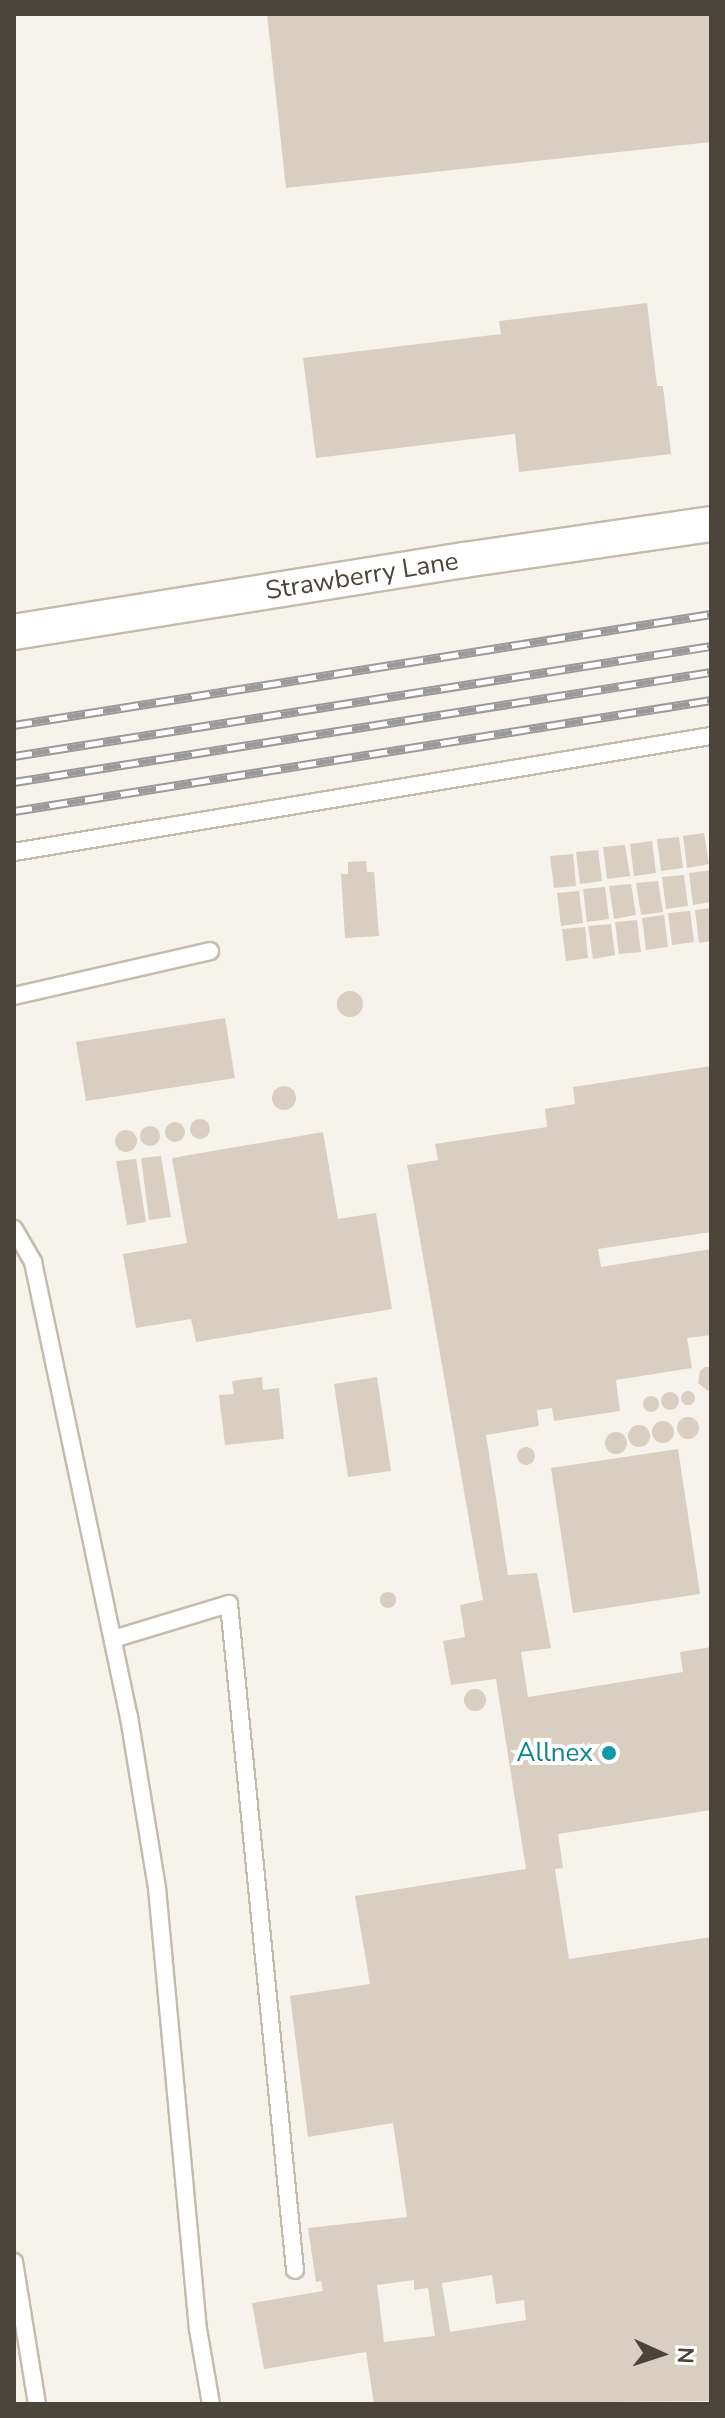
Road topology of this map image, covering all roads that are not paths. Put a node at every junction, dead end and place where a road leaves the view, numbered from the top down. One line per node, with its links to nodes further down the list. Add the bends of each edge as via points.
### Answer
1 (711, 524): 2 (street, Strawberry Lane)
2 (14, 632)
3 (711, 736): 4 (lane)
4 (14, 852)
5 (210, 951): 6 (lane)
6 (14, 996)
7 (14, 1229): 8 (lane, via 33,1262)
8 (113, 1639): 10 (lane, via 229,1604); 12 (lane, via 157,1888 198,2329)
9 (14, 2262): 11 (lane)
10 (295, 2270)
11 (37, 2404)
12 (211, 2404)

